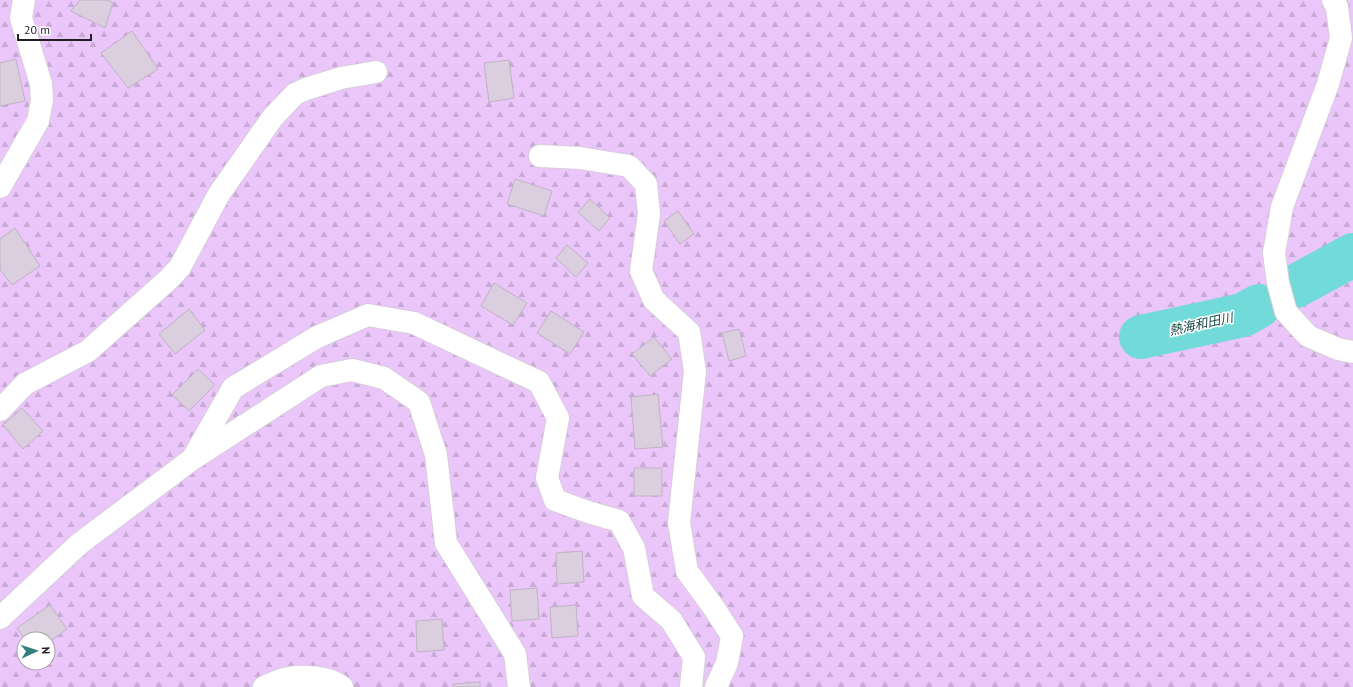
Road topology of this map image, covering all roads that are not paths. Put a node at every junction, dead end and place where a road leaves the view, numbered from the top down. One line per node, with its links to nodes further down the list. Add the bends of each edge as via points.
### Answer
1 (24, 0): 5 (street, via 21,18 41,84 42,100 38,121)
2 (1333, 0): 6 (street, via 1337,7 1341,38 1328,84 1282,207 1274,253 1278,283 1286,312 1308,336 1338,349)
3 (376, 72): 7 (street, via 341,78 295,94 273,117 219,194 180,266 170,278 88,351 25,384)
4 (540, 156): 14 (street, via 580,158 629,166 646,184 649,214 641,271 654,300 689,332 695,371 679,523 688,571 732,636 727,663)
5 (0, 187)
6 (1353, 352)
7 (0, 410)
8 (191, 460): 9 (street, via 79,544); 12 (street, via 321,376 352,370 384,378 419,402 436,455 446,543 515,654); 13 (street, via 232,388 318,337 368,315 414,323 539,382 558,418 547,478 555,500 619,521 634,548 643,596 671,620 694,657)
9 (0, 618)
10 (264, 687): 11 (street, via 285,679 314,677 336,682)
11 (342, 687)
12 (519, 687)
13 (691, 687)
14 (716, 687)

